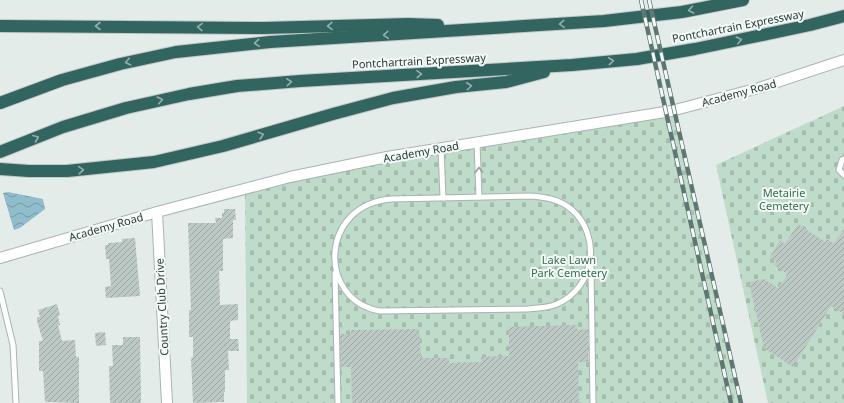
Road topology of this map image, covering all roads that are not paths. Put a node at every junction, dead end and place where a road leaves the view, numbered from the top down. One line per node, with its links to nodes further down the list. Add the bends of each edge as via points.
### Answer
1 (744, 0): 4 (highway, one-way to 4, via 682,12)
2 (844, 16): 6 (highway, Pontchartrain Expressway, one-way to 2, via 637,59 695,49)
3 (0, 26): 4 (highway, one-way to 3, via 408,24 264,28)
4 (523, 27): 7 (highway, one-way to 7, via 270,42 176,52 62,80)
5 (844, 60): 8 (street, Academy Road, via 759,88 671,111)
6 (572, 65): 10 (highway, Pontchartrain Expressway, one-way to 6, via 64,127 126,108 237,86); 12 (highway, one-way to 6, via 29,172 66,171 154,162 223,146 393,98 506,82)
7 (0, 104)
8 (477, 143): 9 (street, Academy Road); 14 (lane, one-way to 8)
9 (441, 148): 15 (lane); 16 (street, Academy Road, via 290,177)
10 (0, 152)
11 (844, 159): 13 (lane, via 839,170)
12 (0, 169)
13 (844, 175)
14 (479, 197): 15 (lane); 17 (lane, via 536,196 559,202 571,209 583,224 590,242)
15 (443, 198): 19 (lane, via 382,200 368,204 349,218 341,230 336,244)
16 (157, 212): 18 (street, Academy Road); 22 (street, Country Club Drive)
17 (591, 256): 19 (lane, via 584,279 569,297 552,306 527,309 374,310 361,304 350,294 339,278); 24 (lane)
18 (0, 258)
19 (335, 264): 23 (lane)
20 (0, 291): 21 (lane, via 13,345)
21 (16, 403)
22 (167, 403)
23 (338, 403)
24 (593, 403)

